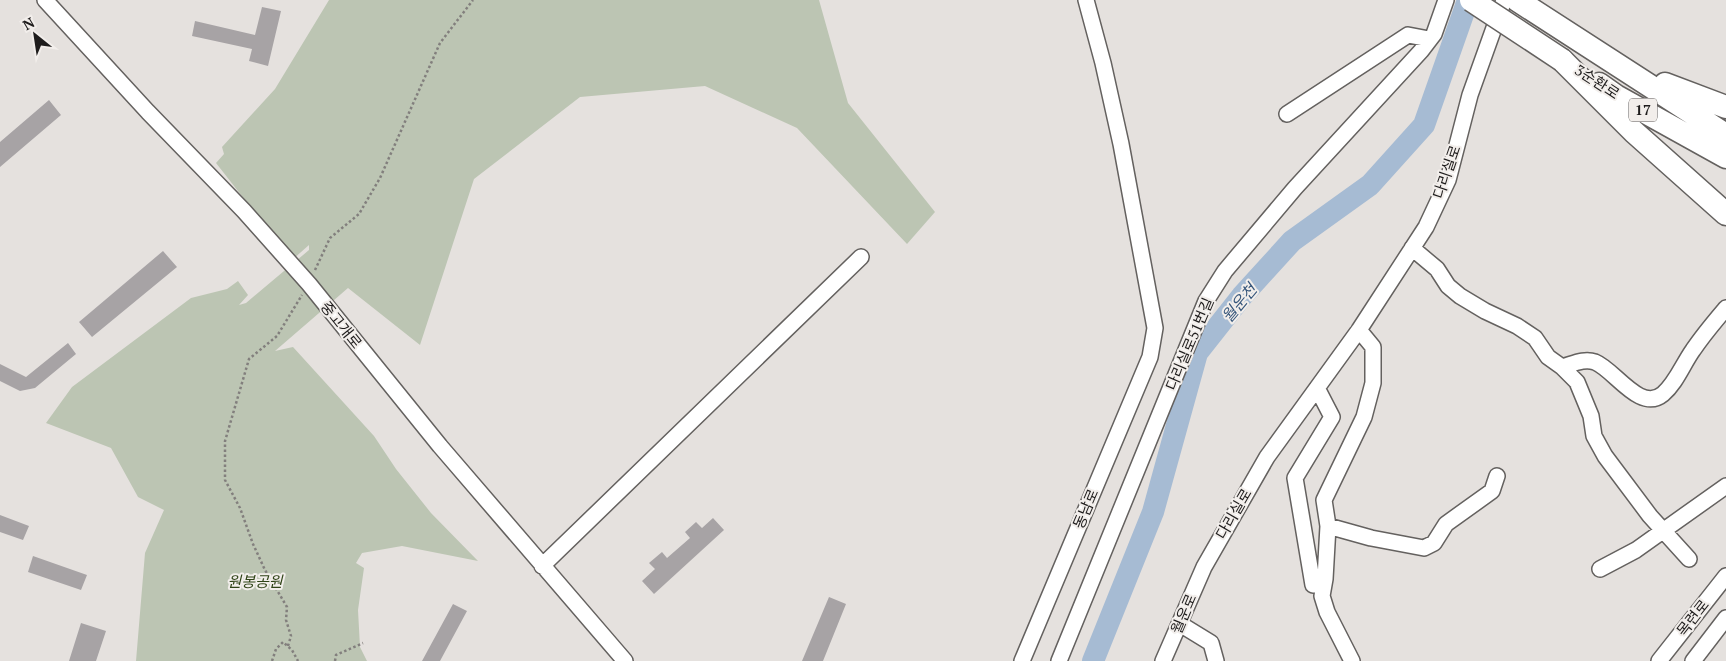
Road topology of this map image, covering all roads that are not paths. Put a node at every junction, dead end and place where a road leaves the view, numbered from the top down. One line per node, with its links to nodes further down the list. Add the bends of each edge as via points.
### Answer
1 (45, 0): 26 (street, 중고개로, via 309,284)
2 (1086, 0): 34 (street, 동남로, via 1119,135 1155,328 1150,357)
3 (1446, 0): 8 (street, 다리실로51번길)
4 (1472, 0): 9 (highway, 3순환로 / 17, bridge)
5 (1504, 0): 15 (street, 다리실로, via 1470,95 1448,180 1426,227)
6 (1518, 0): 7 (highway, 3순환로 / 17)
7 (1573, 36): 10 (highway, via 1657,81); 12 (highway, 3순환로 / 17)
8 (1429, 40): 11 (street, via 1408,35); 35 (street, 다리실로51번길, via 1295,188 1225,272 1206,301)
9 (1562, 60): 13 (highway, 3순환로 / 17, via 1616,96); 14 (highway, via 1634,132)
10 (1726, 107)
11 (1287, 114)
12 (1726, 135)
13 (1726, 157)
14 (1726, 214)
15 (1412, 248): 18 (street, 다리실로); 19 (street, via 1438,269 1448,286 1460,296 1535,338 1548,357)
16 (861, 257): 26 (street)
17 (1726, 308): 19 (street, via 1693,350 1670,387 1654,399 1641,397 1594,362 1583,361)
18 (1359, 330): 20 (street, 다리실로); 23 (street, via 1372,347 1373,383 1364,417 1324,500)
19 (1562, 368): 24 (street, via 1577,382 1591,416 1594,436 1605,456)
20 (1316, 388): 27 (street, 다리실로, via 1267,457); 30 (street, via 1332,417 1295,478)
21 (1497, 476): 23 (street, via 1492,491 1446,524 1434,543 1424,548)
22 (1726, 486): 24 (street)
23 (1328, 526): 38 (street, via 1322,596)
24 (1664, 530): 25 (street); 28 (street, via 1636,550)
25 (1689, 559)
26 (542, 566): 33 (street, 중고개로)
27 (1204, 567): 32 (street, 월운로)
28 (1600, 569)
29 (1726, 576): 39 (street, 목련로)
30 (1312, 585)
31 (1726, 618): 40 (street, 목련로)
32 (1180, 624): 36 (street, 월운로); 37 (street, via 1211,642)
33 (625, 661)
34 (1022, 661)
35 (1060, 661)
36 (1163, 661)
37 (1216, 661)
38 (1352, 661)
39 (1659, 661)
40 (1693, 661)

